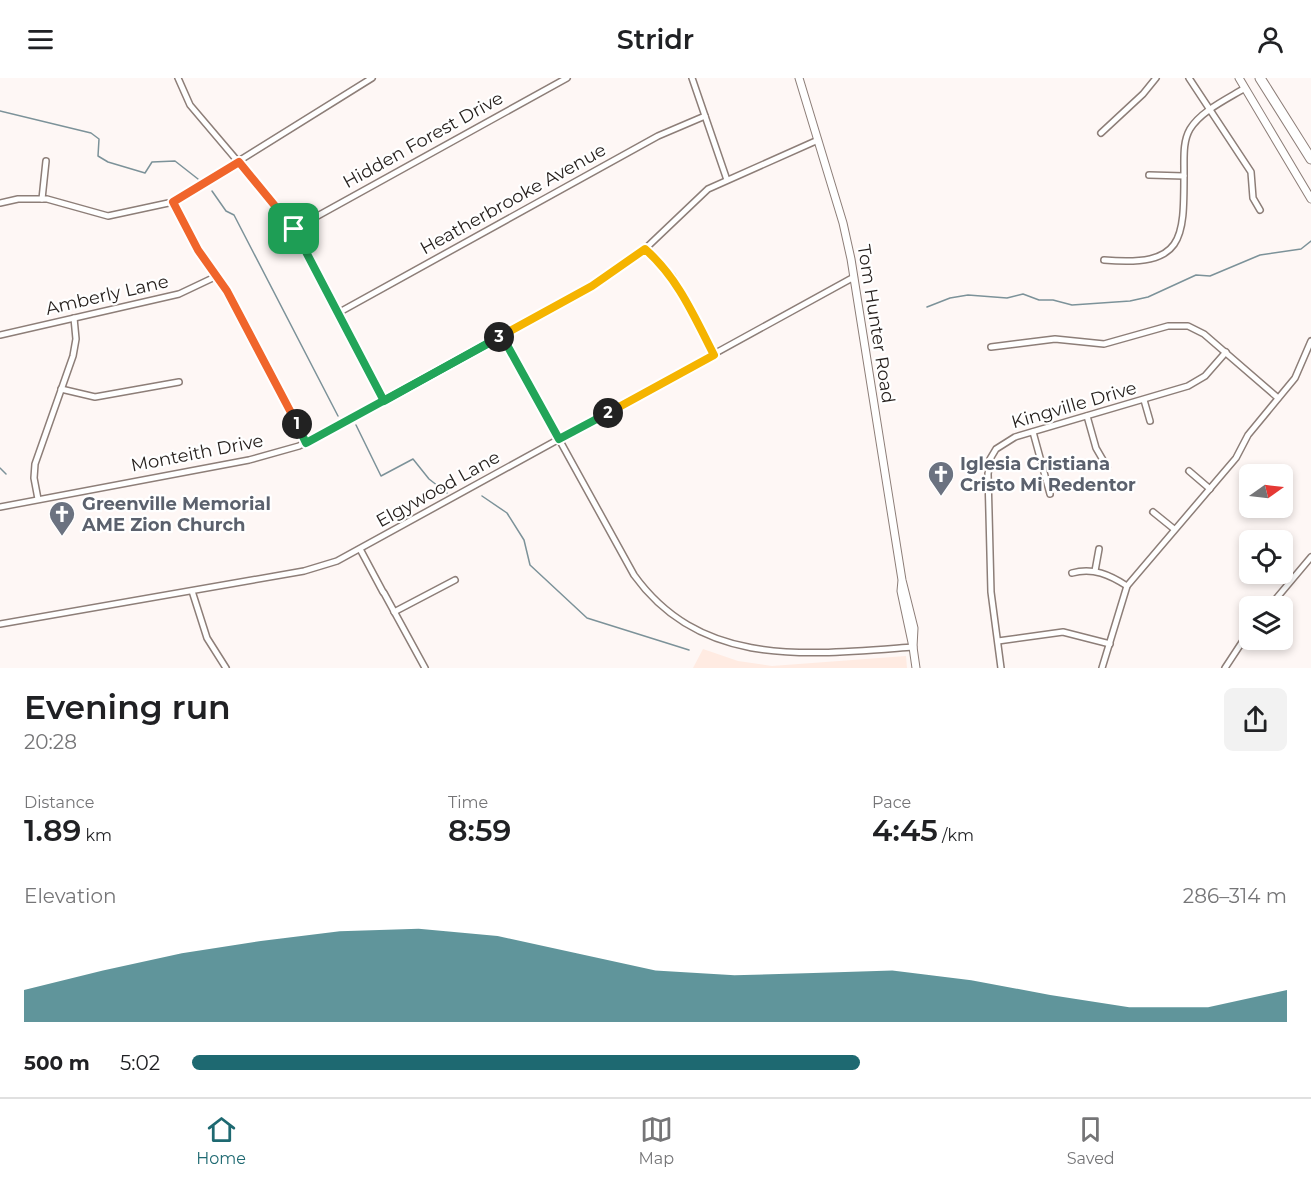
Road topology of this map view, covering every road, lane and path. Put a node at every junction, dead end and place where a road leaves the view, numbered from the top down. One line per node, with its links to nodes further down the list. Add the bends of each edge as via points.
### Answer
1 (178, 78): 17 (street, via 190,105)
2 (372, 78): 17 (street)
3 (567, 78): 26 (street, Hidden Forest Drive)
4 (692, 78): 12 (street)
5 (799, 78): 14 (street, Tom Hunter Road)
6 (1156, 78): 13 (street)
7 (1189, 78): 11 (street)
8 (1239, 78): 10 (street)
9 (1260, 78): 15 (highway)
10 (1245, 88): 11 (street); 21 (street)
11 (1211, 110): 19 (street, via 1195,122 1188,135); 25 (street, via 1251,172 1253,198)
12 (705, 116): 20 (street); 31 (street, Heatherbrooke Avenue, via 658,136)
13 (1101, 132)
14 (818, 140): 20 (street, Monteith Drive); 30 (street, Tom Hunter Road, via 843,223)
15 (1311, 159)
16 (46, 161): 22 (street)
17 (239, 162): 23 (street); 26 (street)
18 (1149, 175): 19 (street)
19 (1184, 176): 28 (street, via 1183,220 1171,248 1147,261)
20 (727, 180): 27 (street, Monteith Drive, via 701,195)
21 (1311, 198)
22 (42, 199): 23 (street, via 108,216); 24 (street)
23 (173, 202): 29 (street, via 198,250)
24 (0, 203)
25 (1260, 210)
26 (294, 229): 31 (street)
27 (645, 249): 34 (street, Monteith Drive, via 597,283); 38 (street, via 675,281)
28 (1104, 260)
29 (217, 276): 32 (street, Amberly Lane, via 179,294); 48 (street)
30 (854, 278): 38 (street, Elgywood Lane); 70 (street, Tom Hunter Road)
31 (338, 313): 43 (street)
32 (74, 318): 33 (street, Amberly Lane); 40 (street, via 76,339)
33 (0, 335)
34 (502, 336): 43 (street, Monteith Drive); 47 (street)
35 (1311, 341): 41 (street, via 1298,374)
36 (991, 347): 37 (street, via 1055,339 1104,344 1177,325 1199,330)
37 (1226, 352): 41 (street); 42 (street, Kingville Drive, via 1197,382)
38 (714, 355): 47 (street, Elgywood Lane)
39 (179, 382): 40 (street, via 95,397)
40 (61, 389): 53 (street, via 36,464)
41 (1278, 398): 51 (street)
42 (1144, 400): 44 (street, Kingville Drive); 45 (street)
43 (384, 401): 48 (street, Monteith Drive)
44 (1087, 416): 46 (street, Kingville Drive); 49 (street, via 1096,448)
45 (1150, 421)
46 (1033, 432): 52 (street); 68 (street, Kingville Drive, via 1005,442 992,454 989,465 991,592)
47 (559, 439): 57 (street, Elgywood Lane); 72 (street, via 648,595 689,632)
48 (306, 443): 53 (street, Monteith Drive, via 249,460)
49 (1107, 467)
50 (1189, 471): 51 (street)
51 (1210, 489): 56 (street)
52 (1050, 494)
53 (38, 499): 54 (street, Monteith Drive)
54 (0, 507)
55 (1153, 512): 56 (street)
56 (1174, 529): 63 (street)
57 (360, 549): 64 (street, Elgywood Lane, via 312,569); 66 (street)
58 (1099, 549): 60 (street)
59 (1311, 557): 65 (street)
60 (1095, 571): 61 (street); 63 (street)
61 (1072, 573)
62 (455, 580): 66 (street)
63 (1127, 586): 69 (street)
64 (192, 591): 67 (street, Elgywood Lane); 74 (street, via 207,638)
65 (1278, 596)
66 (394, 612): 75 (street)
67 (0, 624)
68 (998, 641): 69 (street, via 1064,632); 77 (street, Kingville Drive)
69 (1110, 644): 78 (street)
70 (913, 647): 73 (street, via 778,658); 76 (street, Tom Hunter Road)
71 (1239, 647): 79 (street)
72 (729, 650)
73 (755, 656)
74 (226, 668)
75 (425, 668)
76 (916, 668)
77 (1001, 668)
78 (1102, 668)
79 (1225, 668)

